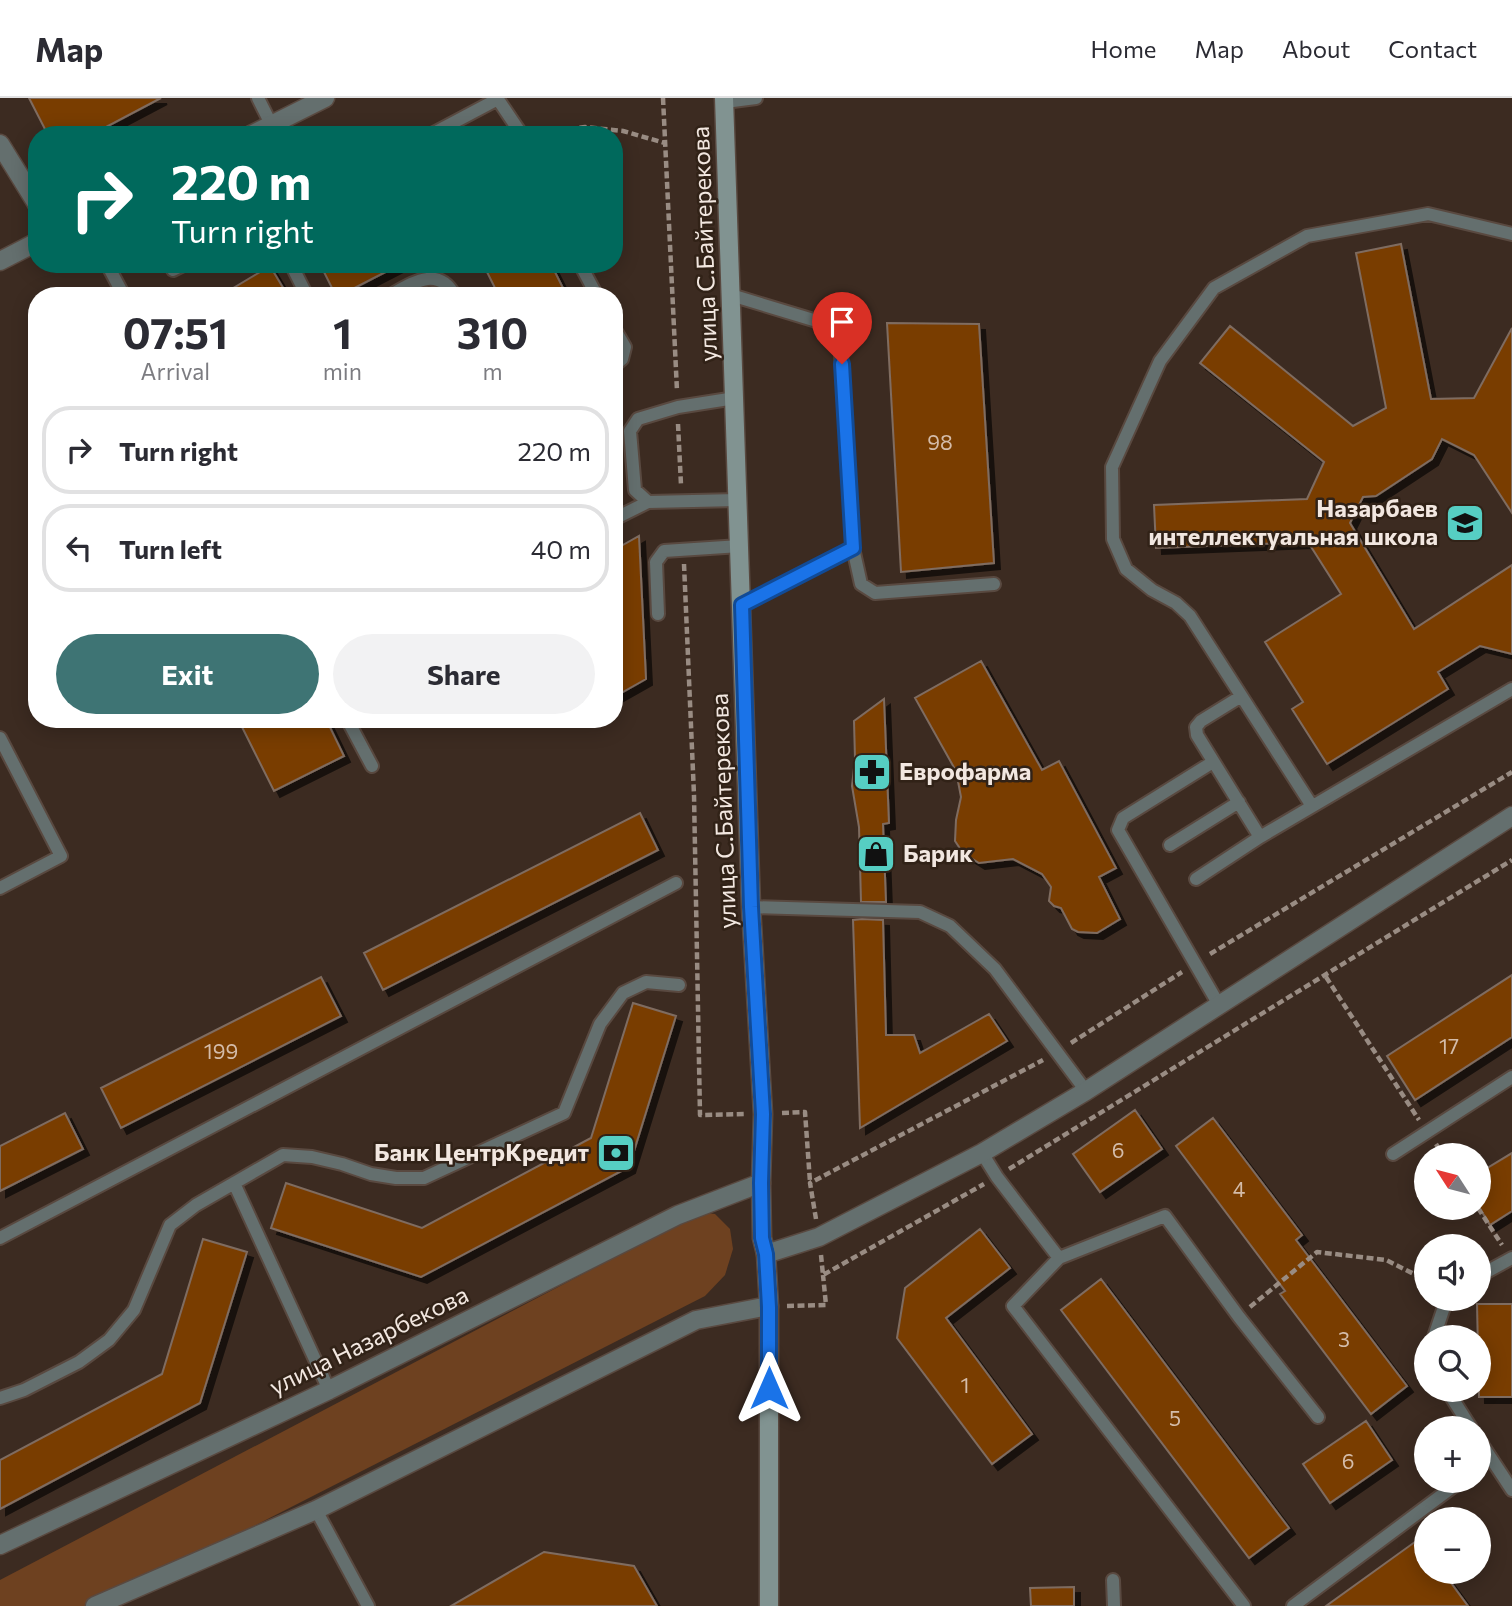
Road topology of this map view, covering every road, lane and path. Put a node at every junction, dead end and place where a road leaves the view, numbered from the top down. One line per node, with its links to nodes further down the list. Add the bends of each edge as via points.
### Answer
1 (258, 98): 7 (lane)
2 (325, 98): 7 (street)
3 (498, 98): 9 (lane); 10 (lane)
4 (663, 98): 12 (path)
5 (755, 98): 6 (lane)
6 (725, 100): 20 (main road, улица С.Байтерекова)
7 (271, 124): 8 (street)
8 (267, 126)
9 (447, 126)
10 (516, 126)
11 (623, 131): 12 (path)
12 (665, 143): 22 (path)
13 (0, 144): 14 (street)
14 (28, 189)
15 (1512, 234): 34 (lane, via 1427,214 1307,236 1214,288 1160,361 1112,467 1113,539 1126,569 1190,615)
16 (28, 247): 17 (street)
17 (0, 261)
18 (406, 287): 19 (lane, via 424,277)
19 (446, 287)
20 (731, 295): 21 (main road, улица С.Байтерекова); 28 (lane, via 820,321 840,338)
21 (735, 398): 22 (lane); 23 (main road, улица С.Байтерекова)
22 (678, 407): 24 (lane, via 638,419 630,431 635,490); 25 (path)
23 (738, 500): 25 (lane); 27 (main road, улица С.Байтерекова)
24 (648, 502): 25 (lane); 26 (lane)
25 (682, 502)
26 (623, 514)
27 (740, 546): 29 (lane); 31 (main road, улица С.Байтерекова)
28 (853, 548): 30 (lane, via 861,584 874,593); 31 (lane)
29 (684, 549): 32 (lane, via 664,551 656,562); 53 (path, via 700,1115)
30 (994, 584)
31 (742, 605): 47 (main road, улица С.Байтерекова)
32 (658, 614)
33 (1512, 689): 40 (lane)
34 (1240, 697): 37 (lane, via 1196,727); 40 (lane)
35 (352, 728): 38 (lane)
36 (0, 738): 46 (lane, via 61,856)
37 (1213, 762): 39 (lane); 50 (lane, via 1123,818 1118,830)
38 (372, 766)
39 (1239, 802): 42 (lane); 43 (lane)
40 (1312, 806): 42 (lane)
41 (1512, 816): 50 (street)
42 (1260, 837): 44 (lane)
43 (1170, 845)
44 (1196, 879)
45 (676, 883): 62 (lane)
46 (0, 888)
47 (751, 907): 52 (lane, via 919,912 950,926 995,969); 53 (main road, улица С.Байтерекова)
48 (1326, 977): 54 (path)
49 (679, 985): 58 (lane, via 646,982 623,993 600,1024 564,1113 449,1167 424,1178 396,1178 312,1157 283,1155)
50 (1219, 1005): 52 (street)
51 (1512, 1077): 54 (lane)
52 (1086, 1091): 56 (street)
53 (763, 1114): 59 (main road, улица С.Байтерекова); 60 (path, via 804,1112)
54 (1427, 1132): 55 (path); 57 (lane)
55 (1435, 1143)
56 (982, 1153): 63 (street, via 819,1237); 64 (lane)
57 (1393, 1154)
58 (234, 1183): 71 (lane); 72 (lane, via 170,1225 134,1310 108,1340 79,1362)
59 (761, 1183): 63 (main road, улица С.Байтерекова); 71 (street, улица Назарбекова, via 678,1215)
60 (810, 1183)
61 (1486, 1220): 65 (path)
62 (0, 1238)
63 (766, 1254): 69 (main road, улица С.Байтерекова)
64 (1059, 1258): 70 (lane, via 1165,1216); 84 (lane, via 1013,1306)
65 (1512, 1259): 66 (lane)
66 (1491, 1270)
67 (1414, 1274): 70 (path, via 1386,1260 1317,1252)
68 (824, 1275): 69 (path, via 826,1305)
69 (769, 1307): 77 (street, via 696,1320); 82 (main road, улица С.Байтерекова)
70 (1239, 1317): 73 (lane)
71 (329, 1390): 78 (street, улица Назарбекова)
72 (0, 1398)
73 (1318, 1417)
74 (1491, 1461): 75 (lane)
75 (1512, 1490)
76 (1445, 1493): 85 (lane)
77 (316, 1510): 80 (street); 81 (lane)
78 (0, 1545)
79 (1113, 1580): 83 (lane)
80 (95, 1606)
81 (368, 1606)
82 (769, 1606)
83 (1114, 1606)
84 (1244, 1606)
85 (1293, 1606)

